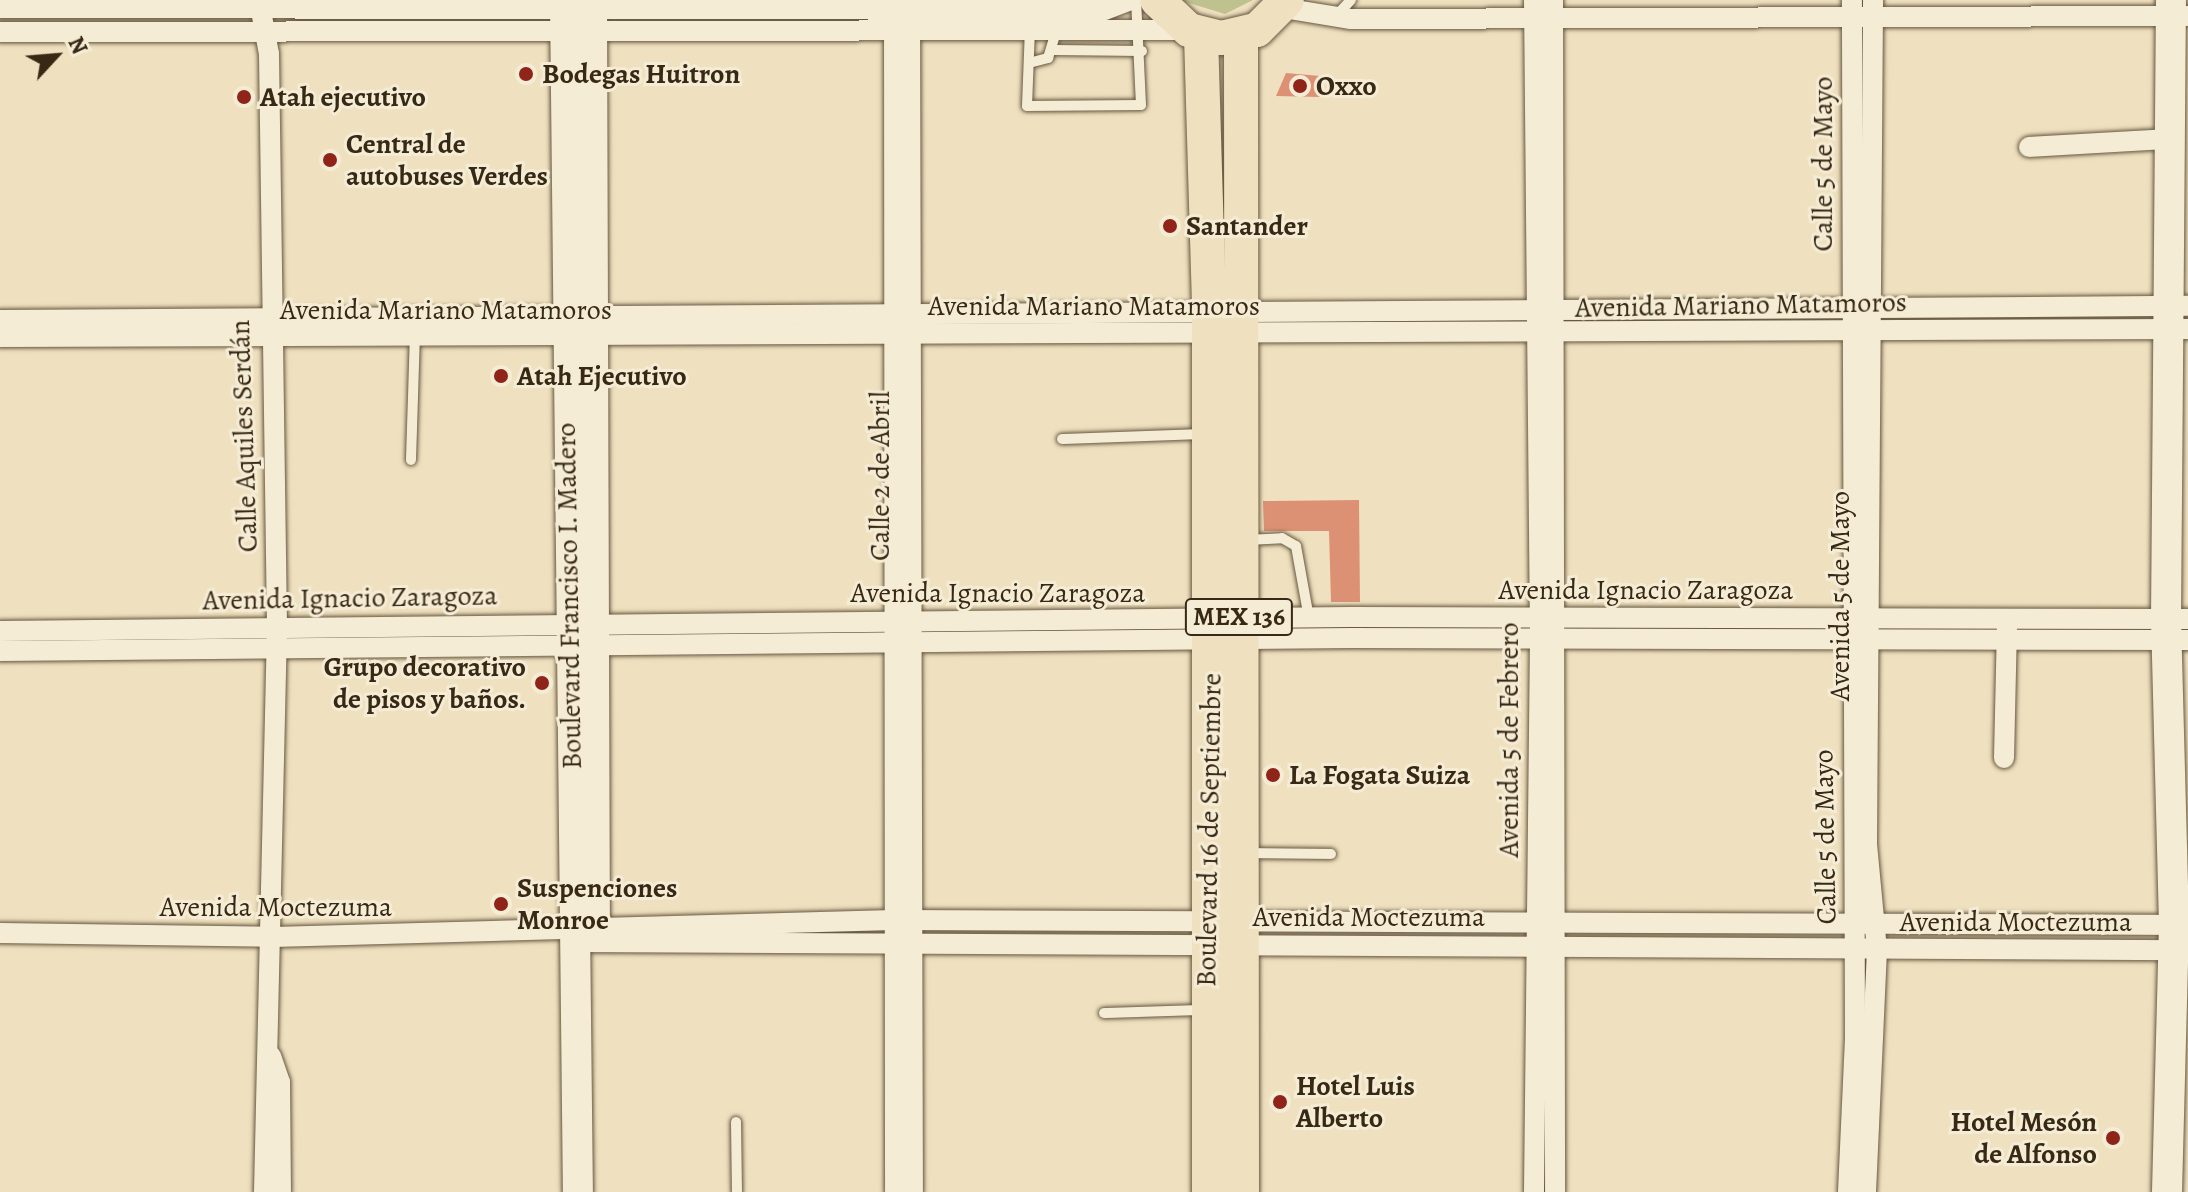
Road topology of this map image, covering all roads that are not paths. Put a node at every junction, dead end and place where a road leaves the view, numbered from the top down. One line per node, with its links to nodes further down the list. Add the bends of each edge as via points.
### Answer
1 (1133, 0): 12 (street, via 1105,10); 27 (lane)
2 (1157, 0): 24 (main road)
3 (1351, 0): 16 (lane)
4 (1285, 4): 16 (street); 25 (main road)
5 (268, 5): 8 (street); 17 (street); 23 (street, Calle Aquiles Serdán)
6 (0, 8): 7 (street)
7 (110, 8): 8 (street); 18 (street)
8 (169, 9): 19 (street)
9 (753, 9): 14 (street); 15 (street); 20 (street)
10 (1543, 9): 11 (street); 16 (street); 33 (street, Avenida 5 de Febrero)
11 (1862, 9): 13 (street); 39 (street, Calle 5 de Mayo)
12 (1030, 10): 15 (street); 21 (lane)
13 (2177, 11): 29 (main road)
14 (579, 12): 17 (street); 20 (street); 44 (main road, Boulevard Francisco I. Madero)
15 (903, 13): 20 (street); 21 (street); 42 (street, Calle 2 de Abril)
16 (1336, 16)
17 (432, 17): 23 (street)
18 (112, 29): 19 (street); 22 (street)
19 (170, 30): 23 (street)
20 (755, 31)
21 (1030, 31): 26 (street); 28 (lane)
22 (0, 32)
23 (269, 32): 36 (street, Calle Aquiles Serdán)
24 (1195, 33): 25 (main road); 27 (street); 40 (main road, Boulevard 16 de Septiembre / MEX 136)
25 (1241, 36): 40 (main road, Boulevard 16 de Septiembre / MEX 136)
26 (1055, 40): 27 (street); 28 (lane)
27 (1142, 41): 28 (lane, via 1141,105 1027,106)
28 (1029, 63)
29 (2169, 139): 30 (street); 31 (main road)
30 (2029, 147)
31 (2178, 221): 37 (main road)
32 (2013, 308): 37 (street, Avenida Mariano Matamoros); 39 (street, Avenida Mariano Matamoros); 47 (street)
33 (1543, 310): 34 (street, Avenida Mariano Matamoros); 43 (street, Avenida Mariano Matamoros); 49 (street, Avenida 5 de Febrero)
34 (1696, 311): 39 (street, Avenida Mariano Matamoros); 48 (street)
35 (701, 314): 41 (street, Avenida Mariano Matamoros); 44 (street, Avenida Mariano Matamoros); 50 (street)
36 (268, 317): 45 (street, Avenida Mariano Matamoros); 46 (street, Avenida Mariano Matamoros); 52 (street, Calle Aquiles Serdán)
37 (2177, 317): 47 (street, Avenida Mariano Matamoros); 53 (main road)
38 (0, 320): 45 (street, Avenida Mariano Matamoros)
39 (1860, 320): 47 (street, Avenida Mariano Matamoros); 48 (street, Avenida Mariano Matamoros); 61 (street, Calle 5 de Mayo)
40 (1225, 323): 42 (street, Avenida Mariano Matamoros); 43 (street, Avenida Mariano Matamoros); 54 (main road, Boulevard 16 de Septiembre / MEX 136); 57 (main road, Boulevard 16 de Septiembre / MEX 136)
41 (792, 324): 42 (street, Avenida Mariano Matamoros); 50 (street, Avenida Mariano Matamoros)
42 (899, 324): 66 (street, Calle 2 de Abril)
43 (1341, 325): 49 (street, Avenida Mariano Matamoros)
44 (579, 326): 46 (street, Avenida Mariano Matamoros); 50 (street, Avenida Mariano Matamoros); 67 (main road, Boulevard Francisco I. Madero)
45 (112, 328): 51 (street, Avenida Mariano Matamoros); 52 (street, Avenida Mariano Matamoros)
46 (416, 329): 52 (street, Avenida Mariano Matamoros); 56 (lane)
47 (2015, 330)
48 (1696, 333): 49 (street, Avenida Mariano Matamoros)
49 (1544, 334): 60 (street, Avenida 5 de Febrero)
50 (701, 336)
51 (0, 337)
52 (268, 339): 68 (street, Calle Aquiles Serdán)
53 (2178, 392): 64 (main road)
54 (1210, 433): 55 (lane); 62 (main road, Boulevard 16 de Septiembre / MEX 136)
55 (1062, 439)
56 (411, 460)
57 (1240, 540): 58 (lane, via 1282,538 1296,546); 62 (main road, Boulevard 16 de Septiembre / MEX 136)
58 (1309, 618): 59 (street, Avenida Ignacio Zaragoza); 62 (street, Avenida Ignacio Zaragoza)
59 (1352, 628): 60 (street, Avenida Ignacio Zaragoza); 62 (street, Avenida Ignacio Zaragoza)
60 (1547, 628): 61 (street, Avenida Ignacio Zaragoza); 78 (street, Avenida 5 de Febrero, via 1543,826)
61 (1861, 629): 63 (street, Avenida Ignacio Zaragoza); 72 (street, Calle 5 de Mayo)
62 (1225, 630): 66 (street, Avenida Ignacio Zaragoza); 73 (main road, Boulevard 16 de Septiembre / MEX 136); 85 (main road, Boulevard 16 de Septiembre / MEX 136)
63 (2007, 630): 64 (street, Avenida Ignacio Zaragoza); 71 (street)
64 (2177, 630): 91 (main road)
65 (0, 631): 69 (street, Avenida Ignacio Zaragoza)
66 (901, 632): 67 (street, Avenida Ignacio Zaragoza); 75 (street, Calle 2 de Abril)
67 (580, 633): 68 (street, Avenida Ignacio Zaragoza); 83 (main road, Boulevard Francisco I. Madero)
68 (277, 637): 69 (street, Avenida Ignacio Zaragoza); 89 (street, Calle Aquiles Serdán)
69 (118, 639): 70 (street, Avenida Ignacio Zaragoza)
70 (0, 651)
71 (2004, 758)
72 (1858, 843): 80 (street); 90 (street, Calle 5 de Mayo)
73 (1244, 853): 74 (lane); 86 (main road, Boulevard 16 de Septiembre / MEX 136)
74 (1331, 854)
75 (903, 920): 81 (street, Avenida Moctezuma); 84 (street, Avenida Moctezuma); 92 (street, Calle 2 de Abril)
76 (1652, 922): 78 (street, Avenida Moctezuma); 88 (street, Avenida Moctezuma); 94 (street)
77 (1105, 924): 84 (street, Avenida Moctezuma); 85 (street, Avenida Moctezuma); 93 (street)
78 (1549, 924): 87 (street, Avenida Moctezuma); 95 (street, Avenida 5 de Febrero)
79 (2011, 925): 80 (street, Avenida Moctezuma); 91 (street, Avenida Moctezuma); 97 (street)
80 (1876, 926): 90 (street, Avenida Moctezuma); 96 (street)
81 (824, 931): 83 (street, Avenida Moctezuma); 92 (street, Avenida Moctezuma)
82 (0, 933): 89 (street, Avenida Moctezuma)
83 (579, 933): 89 (street, Avenida Moctezuma); 110 (main road, Boulevard Francisco I. Madero); 111 (main road, Boulevard Francisco I. Madero)
84 (971, 933): 92 (street, Avenida Moctezuma); 93 (street, Avenida Moctezuma)
85 (1206, 933): 86 (street, Avenida Moctezuma); 93 (street, Avenida Moctezuma); 98 (main road, Boulevard 16 de Septiembre / MEX 136)
86 (1244, 933): 87 (street, Avenida Moctezuma); 116 (main road, Boulevard 16 de Septiembre / MEX 136)
87 (1444, 933): 95 (street, Avenida Moctezuma)
88 (1750, 934): 90 (street, Avenida Moctezuma); 94 (street, Avenida Moctezuma)
89 (273, 937): 102 (street, Calle Aquiles Serdán)
90 (1855, 937): 96 (street, Avenida Moctezuma); 100 (street, Calle 5 de Mayo)
91 (2181, 937): 97 (street, Avenida Moctezuma); 121 (main road)
92 (903, 945): 104 (street, Calle 2 de Abril)
93 (1104, 945)
94 (1651, 946): 95 (street, Avenida Moctezuma)
95 (1547, 949): 101 (street, Avenida 5 de Febrero)
96 (1877, 950): 97 (street, Avenida Moctezuma); 100 (street)
97 (2015, 950)
98 (1207, 1010): 99 (lane); 115 (main road, Boulevard 16 de Septiembre / MEX 136)
99 (1104, 1013)
100 (1863, 1038): 107 (street, Calle 5 de Mayo)
101 (1545, 1042): 105 (street, Avenida 5 de Febrero); 106 (street, Avenida 5 de Febrero)
102 (271, 1056): 108 (street, Calle Aquiles Serdán, via 264,1078); 109 (street, Calle Aquiles Serdán, via 280,1082)
103 (736, 1122): 112 (lane)
104 (904, 1130): 113 (street, Calle 2 de Abril); 114 (street, Calle 2 de Abril)
105 (1534, 1132): 106 (street); 117 (street, Avenida 5 de Febrero)
106 (1555, 1133): 118 (street, Avenida 5 de Febrero)
107 (1858, 1139): 119 (street, Calle 5 de Mayo); 120 (street)
108 (264, 1192)
109 (281, 1192)
110 (578, 1192)
111 (599, 1192)
112 (737, 1192)
113 (895, 1192)
114 (913, 1192)
115 (1209, 1192)
116 (1242, 1192)
117 (1534, 1192)
118 (1555, 1192)
119 (1848, 1192)
120 (1866, 1192)
121 (2167, 1192)

